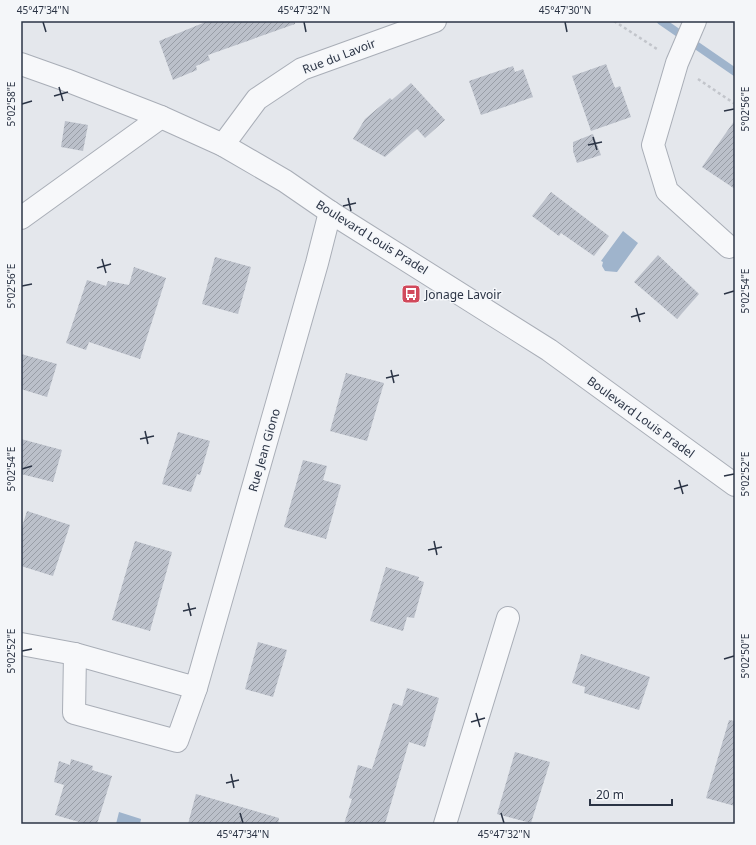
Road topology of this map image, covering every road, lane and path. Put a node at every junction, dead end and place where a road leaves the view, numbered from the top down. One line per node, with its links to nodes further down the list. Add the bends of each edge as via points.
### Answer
1 (435, 21): 8 (street, Rue du Lavoir, via 302,69 257,99)
2 (614, 21): 4 (path)
3 (695, 24): 4 (street)
4 (677, 62): 6 (path); 11 (street, via 653,145 668,191)
5 (21, 64): 7 (street, Boulevard Louis Pradel)
6 (735, 104)
7 (161, 118): 8 (street, Boulevard Louis Pradel); 10 (street)
8 (223, 145): 9 (street, Boulevard Louis Pradel, via 285,181)
9 (330, 212): 12 (street, Boulevard Louis Pradel, via 549,350); 16 (street, Rue Jean Giono)
10 (21, 218)
11 (729, 247)
12 (735, 485)
13 (508, 618): 17 (street)
14 (21, 644): 15 (street)
15 (75, 654): 16 (street); 16 (street, Rue Jean Giono, via 74,713 177,741)
16 (196, 688)
17 (445, 824)

